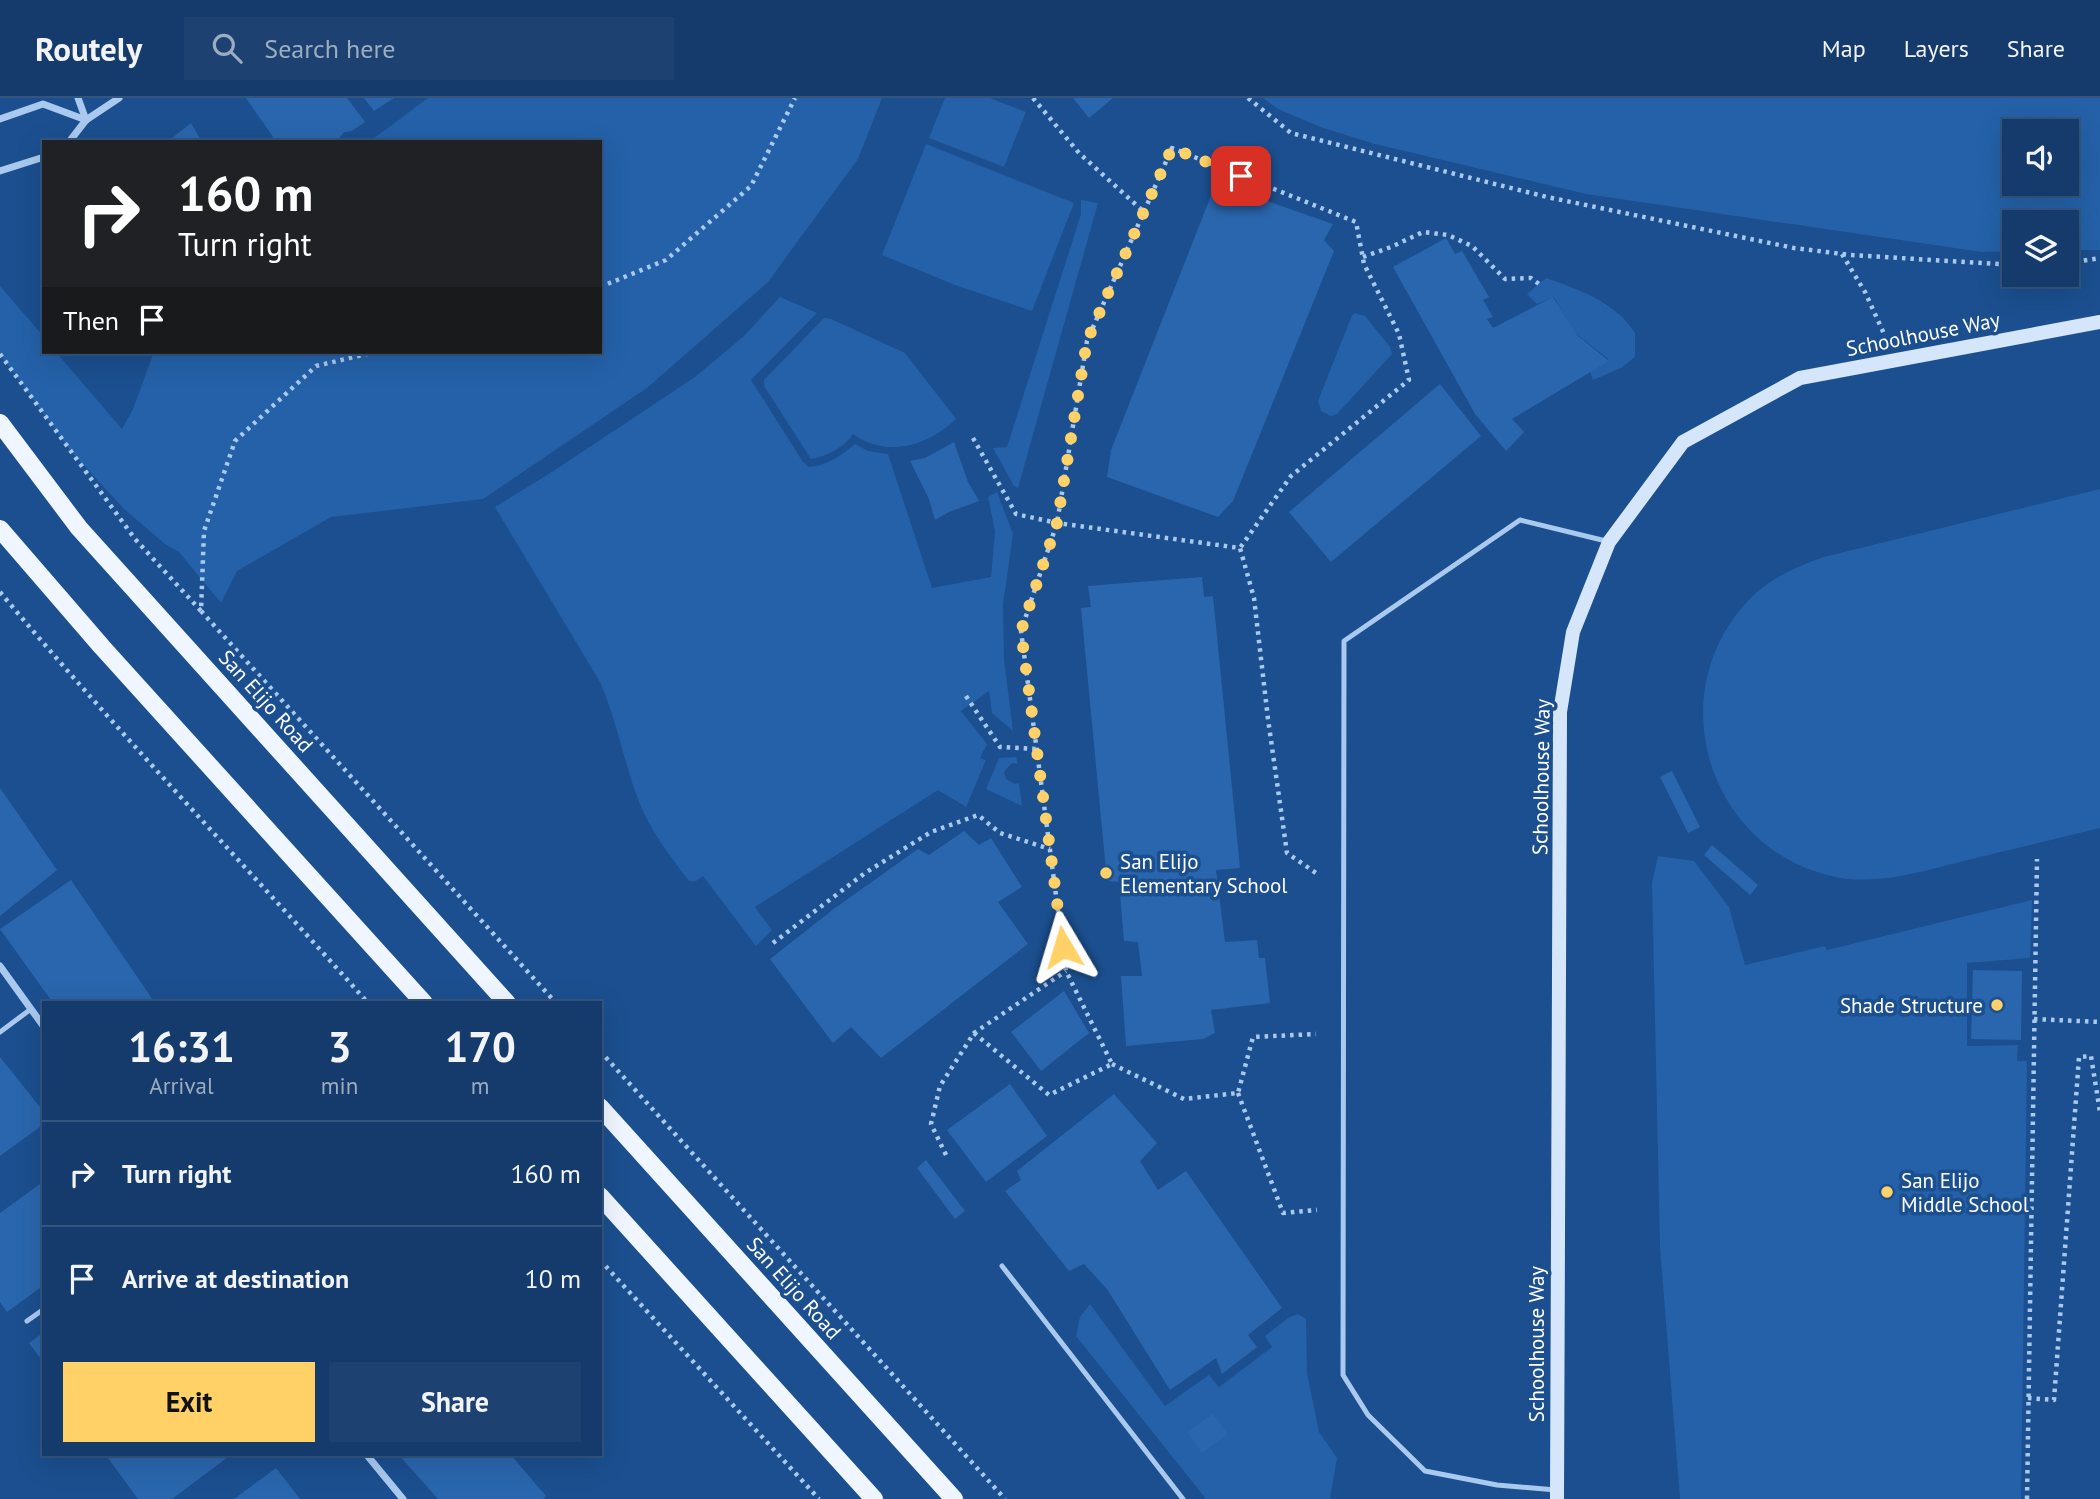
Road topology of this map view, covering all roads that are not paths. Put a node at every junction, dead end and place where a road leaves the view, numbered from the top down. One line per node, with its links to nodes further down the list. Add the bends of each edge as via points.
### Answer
1 (78, 98): 4 (street)
2 (119, 98): 4 (street)
3 (0, 119): 4 (street, via 43,104)
4 (86, 120): 5 (street)
5 (71, 140)
6 (42, 158): 7 (street)
7 (0, 171)
8 (2100, 322): 11 (street, Schoolhouse Way, via 1800,378 1683,442)
9 (0, 423): 14 (main road, San Elijo Road, via 79,528)
10 (0, 529): 13 (main road)
11 (1609, 542): 24 (street, Schoolhouse Way, via 1573,632 1560,712); 24 (lane, via 1520,520 1344,641 1343,1375 1368,1415 1425,1471)
12 (0, 966): 15 (street)
13 (422, 1001)
14 (505, 1001)
15 (31, 1009): 16 (street); 17 (lane)
16 (42, 1024)
17 (0, 1032)
18 (602, 1109): 27 (main road, San Elijo Road)
19 (602, 1198): 26 (main road)
20 (1002, 1266): 28 (lane)
21 (42, 1310): 22 (lane)
22 (27, 1321)
23 (368, 1456): 25 (street)
24 (1557, 1495)
25 (403, 1499)
26 (874, 1499)
27 (954, 1499)
28 (1183, 1499)

